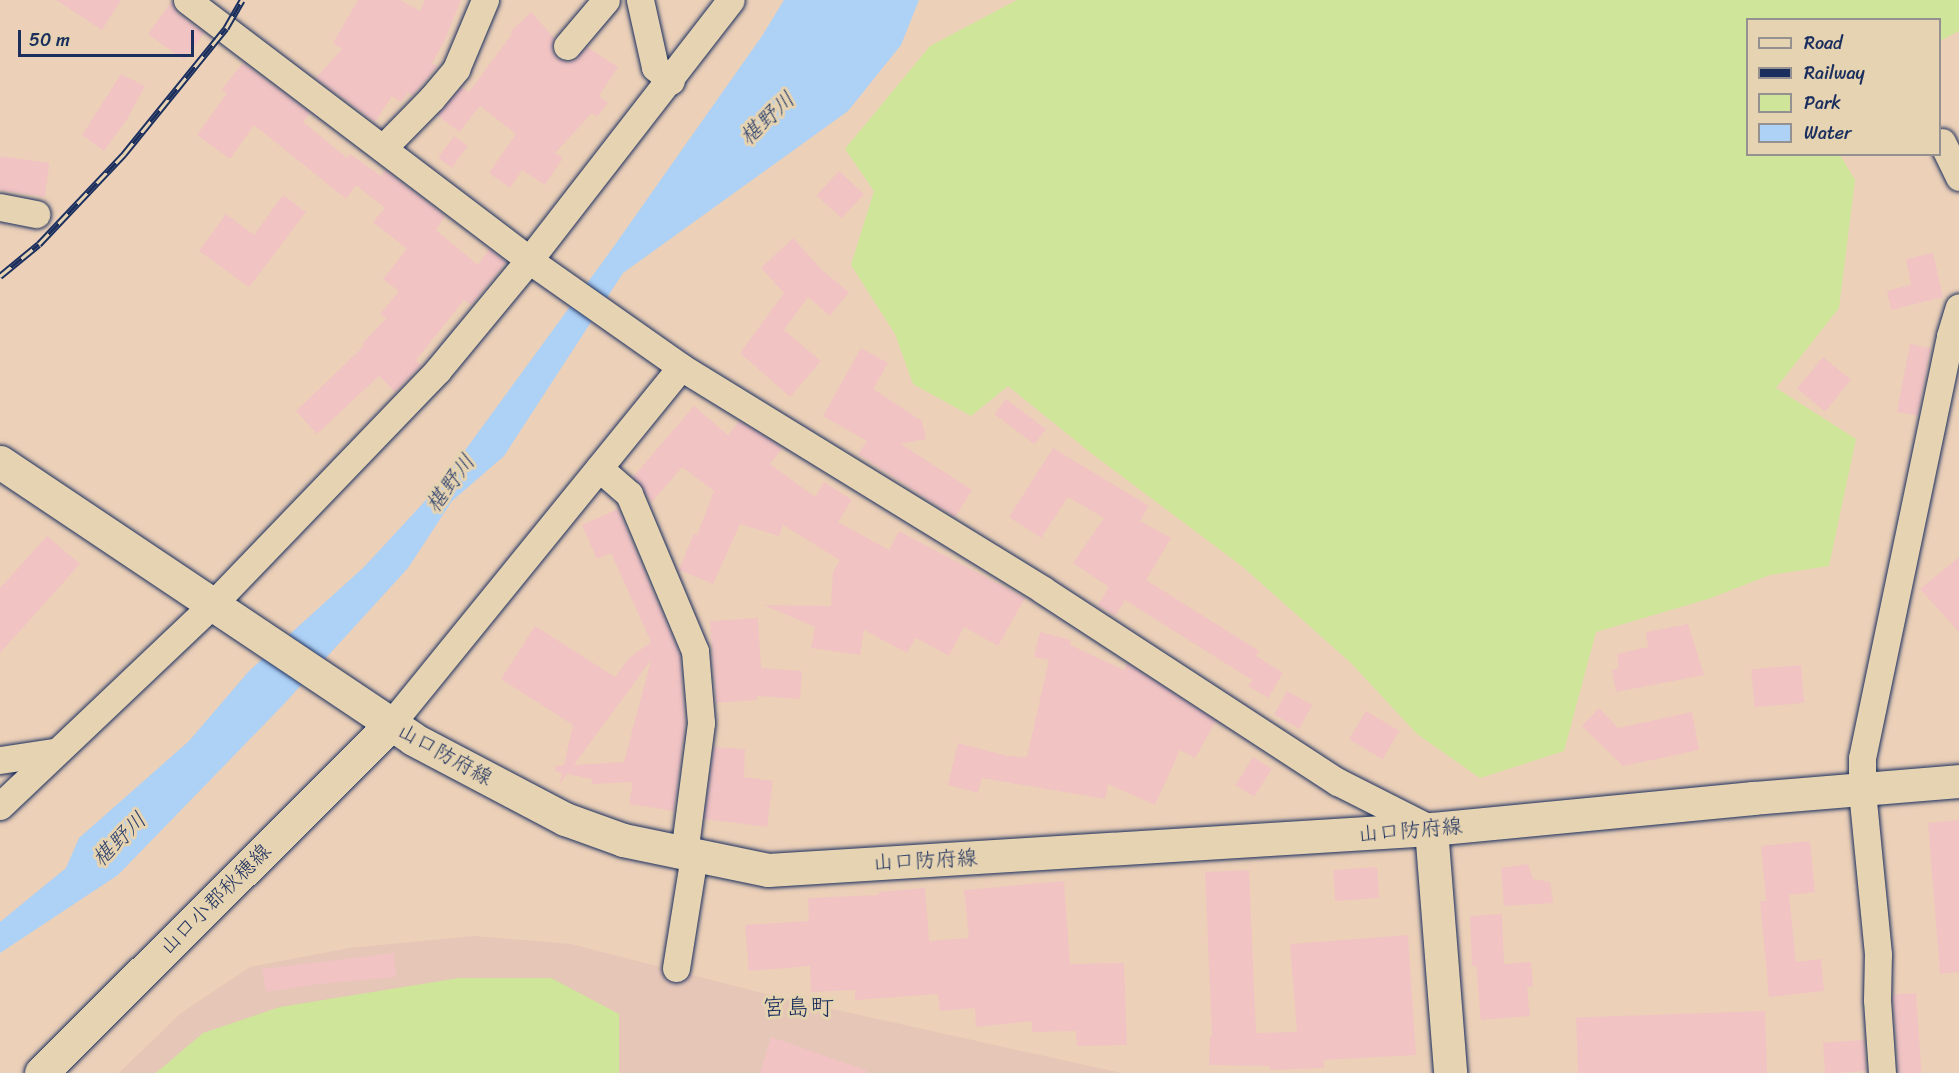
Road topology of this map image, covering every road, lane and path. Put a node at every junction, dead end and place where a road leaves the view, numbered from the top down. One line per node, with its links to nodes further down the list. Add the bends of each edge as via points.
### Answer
1 (188, 0): 9 (street)
2 (485, 0): 9 (street, via 456,69)
3 (606, 0): 6 (street)
4 (640, 0): 7 (street, via 655,67)
5 (731, 0): 7 (street)
6 (567, 46)
7 (671, 81): 13 (street)
8 (1942, 142): 10 (street)
9 (383, 148): 13 (street)
10 (1959, 177)
11 (0, 207): 12 (street)
12 (36, 214)
13 (534, 264): 15 (street); 18 (street)
14 (1959, 306): 23 (street, via 1862,758)
15 (677, 363): 17 (street); 25 (street, via 1043,590 1338,782)
16 (0, 462): 18 (main road, 山口防府線)
17 (599, 468): 19 (street); 26 (street, via 629,494 695,651 701,723)
18 (220, 607): 19 (main road, 山口防府線); 20 (street)
19 (390, 725): 26 (main road, 山口防府線, via 565,819 623,840); 28 (main road, 山口小郡秋穂線)
20 (54, 752): 21 (street); 24 (street)
21 (0, 760)
22 (1959, 781): 23 (main road, 山口防府線)
23 (1862, 790): 25 (main road, 山口防府線); 30 (street, via 1878,954)
24 (0, 806)
25 (1431, 829): 26 (main road, 山口防府線, via 768,870); 29 (main road)
26 (689, 855): 27 (street)
27 (676, 968)
28 (41, 1073)
29 (1450, 1073)
30 (1882, 1073)

